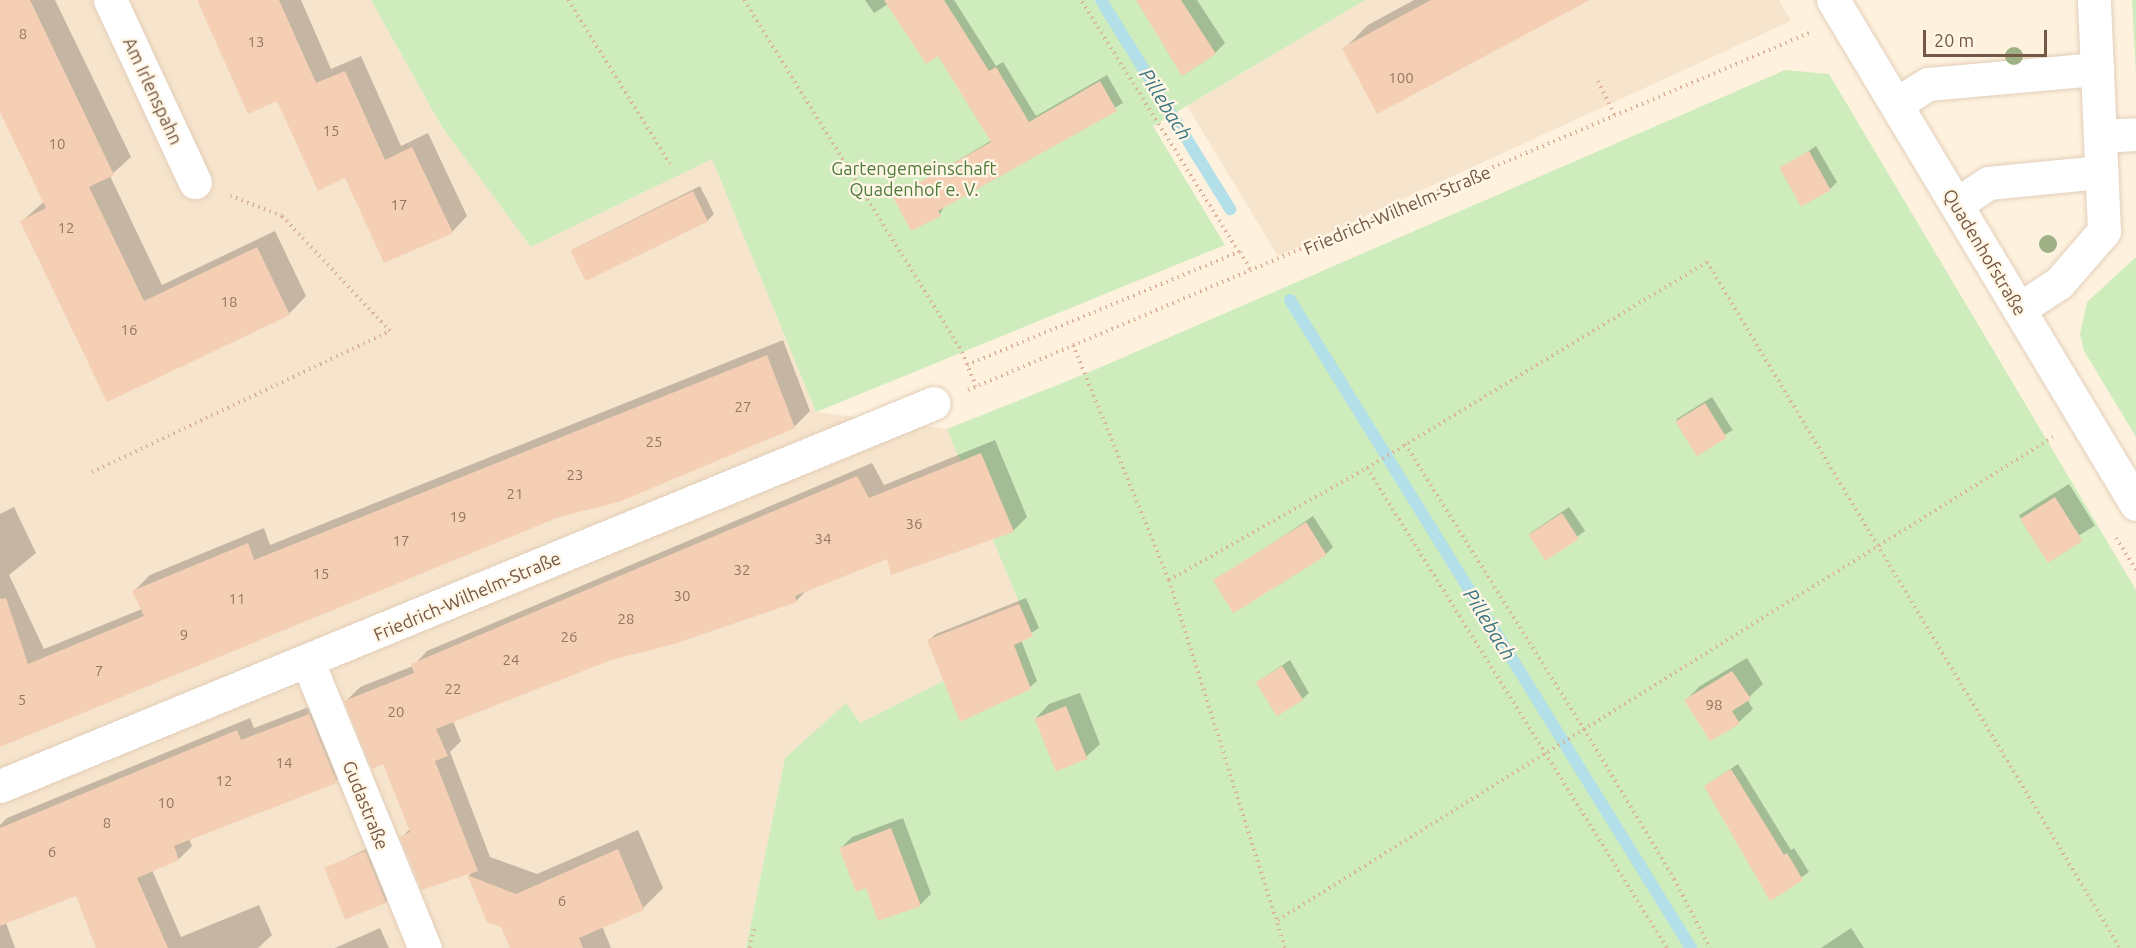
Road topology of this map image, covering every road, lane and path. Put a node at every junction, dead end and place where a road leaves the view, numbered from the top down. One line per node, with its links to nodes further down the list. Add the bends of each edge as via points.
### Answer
1 (110, 0): 15 (street, Am Irlenspahn)
2 (568, 0): 13 (path)
3 (744, 0): 21 (path)
4 (1081, 0): 17 (path)
5 (2094, 0): 7 (street)
6 (1837, 8): 9 (street, Quadenhofstraße); 10 (path, Friedrich-Wilhelm-Straße)
7 (2097, 69): 9 (street, via 1928,84); 12 (street)
8 (1598, 81): 10 (path)
9 (1896, 104): 16 (street, Quadenhofstraße)
10 (1616, 116): 18 (path, Friedrich-Wilhelm-Straße)
11 (2136, 134): 12 (street)
12 (2100, 136): 14 (street)
13 (670, 164)
14 (2102, 172): 16 (street, via 1988,183); 19 (street, via 2104,231 2059,284)
15 (195, 182): 27 (path, via 282,216 390,331)
16 (1957, 204): 19 (street, Quadenhofstraße)
17 (1239, 252): 18 (path); 21 (path)
18 (1252, 272): 20 (path, Friedrich-Wilhelm-Straße)
19 (2019, 309): 28 (street, Quadenhofstraße)
20 (1073, 345): 22 (path, Friedrich-Wilhelm-Straße); 30 (path)
21 (967, 364): 22 (path)
22 (976, 386): 23 (path, Friedrich-Wilhelm-Straße)
23 (946, 398): 31 (street, Friedrich-Wilhelm-Straße)
24 (2053, 436): 29 (path)
25 (1405, 444): 26 (path); 29 (path, via 1707,262); 32 (path)
26 (1368, 468): 30 (path); 33 (path)
27 (92, 472)
28 (2136, 504)
29 (1877, 546): 32 (path); 42 (path)
30 (1169, 580): 35 (path)
31 (308, 662): 34 (street, Friedrich-Wilhelm-Straße); 37 (street, Gudastraße)
32 (1584, 729): 33 (path); 41 (path, via 1674,879)
33 (1543, 754): 35 (path); 40 (path)
34 (0, 786)
35 (1278, 920): 39 (path)
36 (754, 927): 38 (path)
37 (425, 948)
38 (750, 948)
39 (1286, 948)
40 (1667, 948)
41 (1710, 948)
42 (2120, 948)

